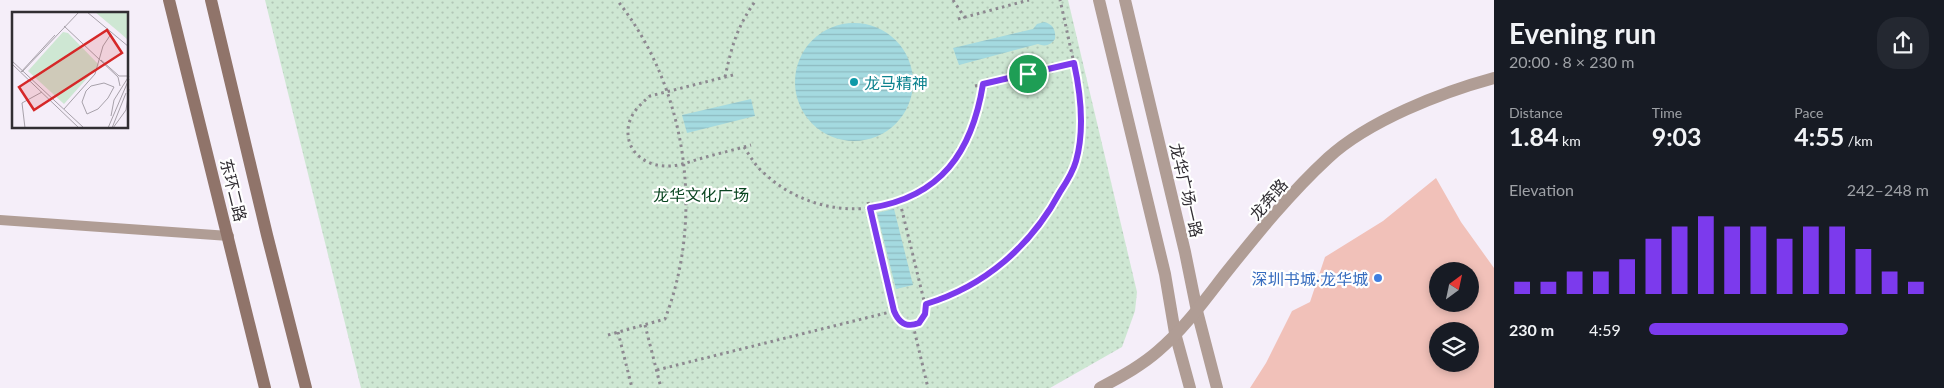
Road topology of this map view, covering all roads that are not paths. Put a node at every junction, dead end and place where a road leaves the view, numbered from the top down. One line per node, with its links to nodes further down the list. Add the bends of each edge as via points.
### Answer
1 (169, 0): 7 (main road, 东环二路)
2 (211, 0): 11 (main road, 东环二路)
3 (1099, 0): 9 (street, via 1165,274)
4 (1124, 0): 8 (street, 龙华广场一路)
5 (1494, 78): 8 (street, 龙奔路, via 1398,114 1364,132 1329,157 1293,193)
6 (0, 220): 7 (lane)
7 (229, 236): 10 (main road, 东环二路)
8 (1197, 311): 9 (street, 龙奔路); 14 (street, 龙华广场一路)
9 (1175, 333): 12 (street, 龙奔路, via 1135,368); 13 (street)
10 (266, 388)
11 (306, 388)
12 (1100, 388)
13 (1190, 388)
14 (1217, 388)

